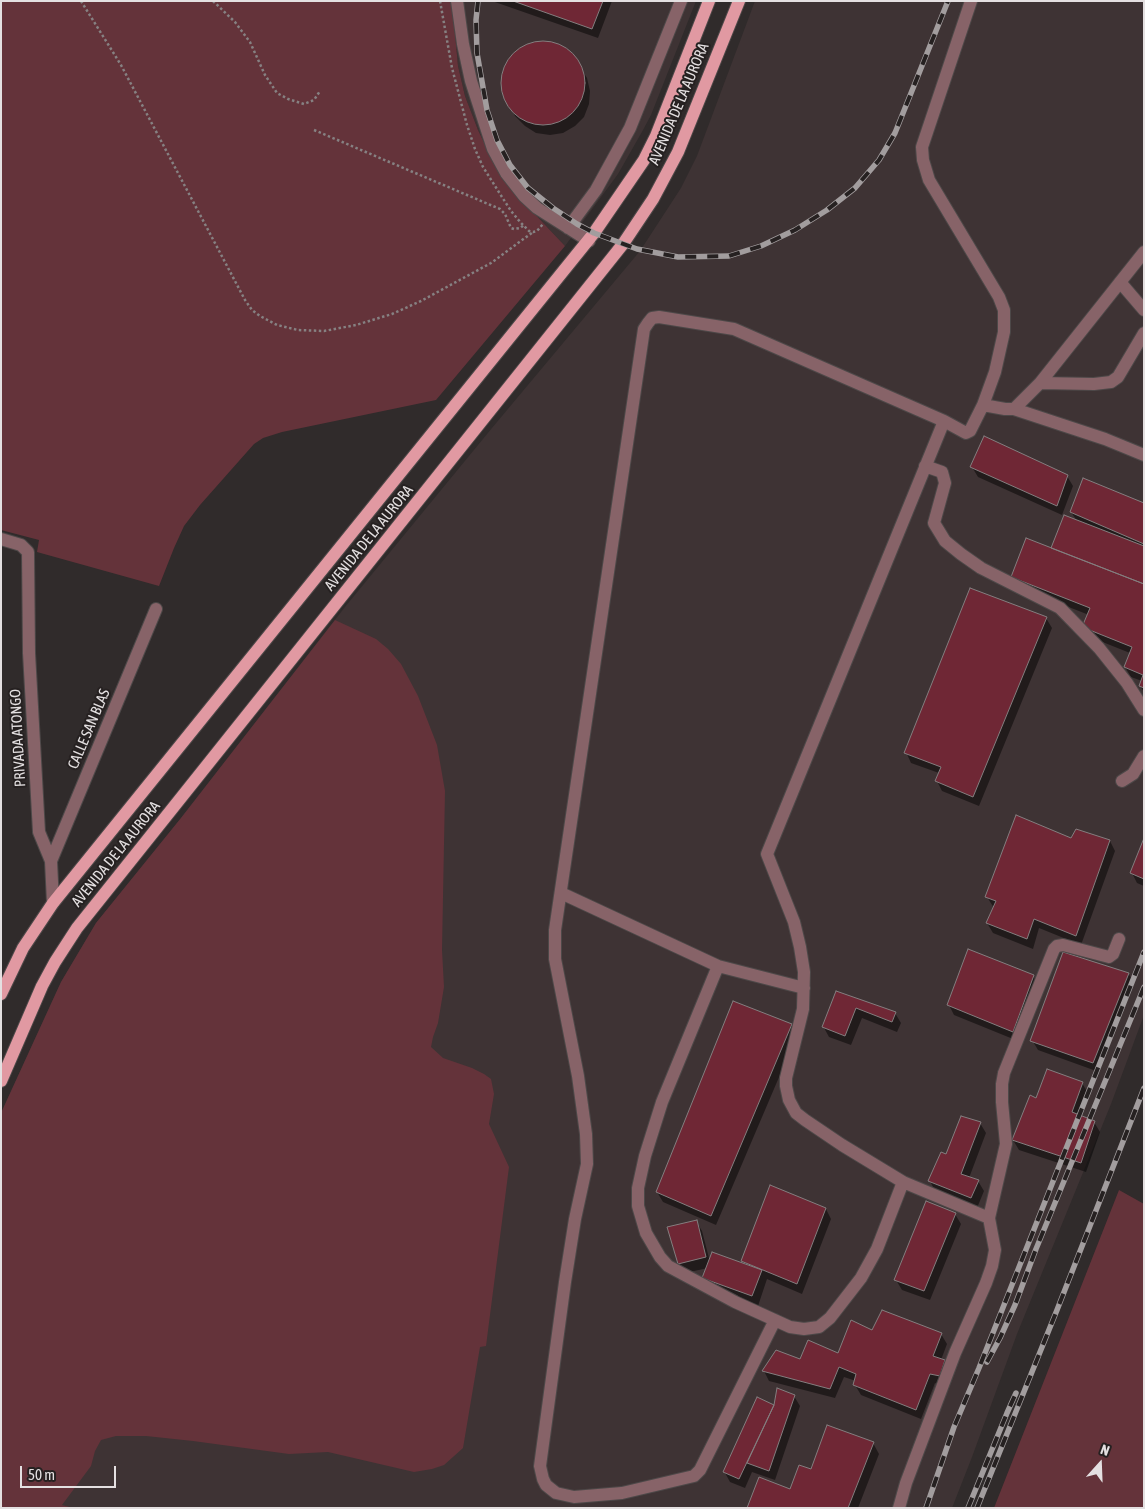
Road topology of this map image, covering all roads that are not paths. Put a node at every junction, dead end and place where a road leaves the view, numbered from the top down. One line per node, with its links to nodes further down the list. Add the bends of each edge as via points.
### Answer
1 (457, 1): 6 (street, via 471,80 493,149 524,196)
2 (681, 1): 6 (street, via 630,128 596,190)
3 (709, 1): 7 (main road, AVENIDA DE LA AURORA, via 656,136 644,160)
4 (739, 1): 30 (main road, AVENIDA DE LA AURORA, via 678,152 653,199 623,244 77,928 42,986)
5 (971, 1): 13 (street, via 922,147 929,180 1004,310 1004,332)
6 (568, 228): 7 (street)
7 (589, 241): 25 (main road, AVENIDA DE LA AURORA)
8 (1144, 252): 9 (street)
9 (1120, 282): 10 (street); 12 (street)
10 (1144, 310)
11 (1144, 333): 12 (street, via 1118,377 1111,382)
12 (1040, 383): 14 (street)
13 (983, 406): 14 (street); 15 (street, via 972,429 966,433)
14 (1014, 409): 16 (street)
15 (944, 420): 17 (street); 24 (street, via 734,329 665,317 652,318 644,330)
16 (1144, 455)
17 (926, 466): 20 (street, via 942,472 945,483 934,523 945,541 981,568 1060,608 1099,648); 28 (street, via 767,854 794,922)
18 (1, 539): 23 (street, PRIVADA ATONGO, via 17,543 28,552 39,832)
19 (156, 609): 23 (street, CALLE SAN BLAS)
20 (1144, 710)
21 (1144, 756): 22 (street, via 1133,774)
22 (1122, 780)
23 (51, 861): 25 (street, PRIVADA ATONGO)
24 (560, 893): 27 (street); 33 (street, via 555,930 556,959 578,1076 587,1164 565,1282 540,1466 546,1485 556,1494 574,1497 622,1493 694,1476 700,1470)
25 (52, 903): 29 (main road, AVENIDA DE LA AURORA, via 23,948)
26 (1120, 939): 32 (street, via 1109,957 1063,944 1054,949 1004,1073 1002,1102 1006,1144)
27 (718, 966): 28 (street); 33 (street, via 662,1102 638,1188 638,1206 646,1233 668,1266)
28 (804, 988): 31 (street, via 800,1026 786,1078 791,1106 813,1126)
29 (1, 994)
30 (1, 1081)
31 (903, 1182): 32 (street); 33 (street, via 878,1248 861,1278 830,1318 820,1327 804,1329)
32 (989, 1218): 34 (street, via 996,1250 992,1266 954,1353)
33 (775, 1320)
34 (899, 1508)

